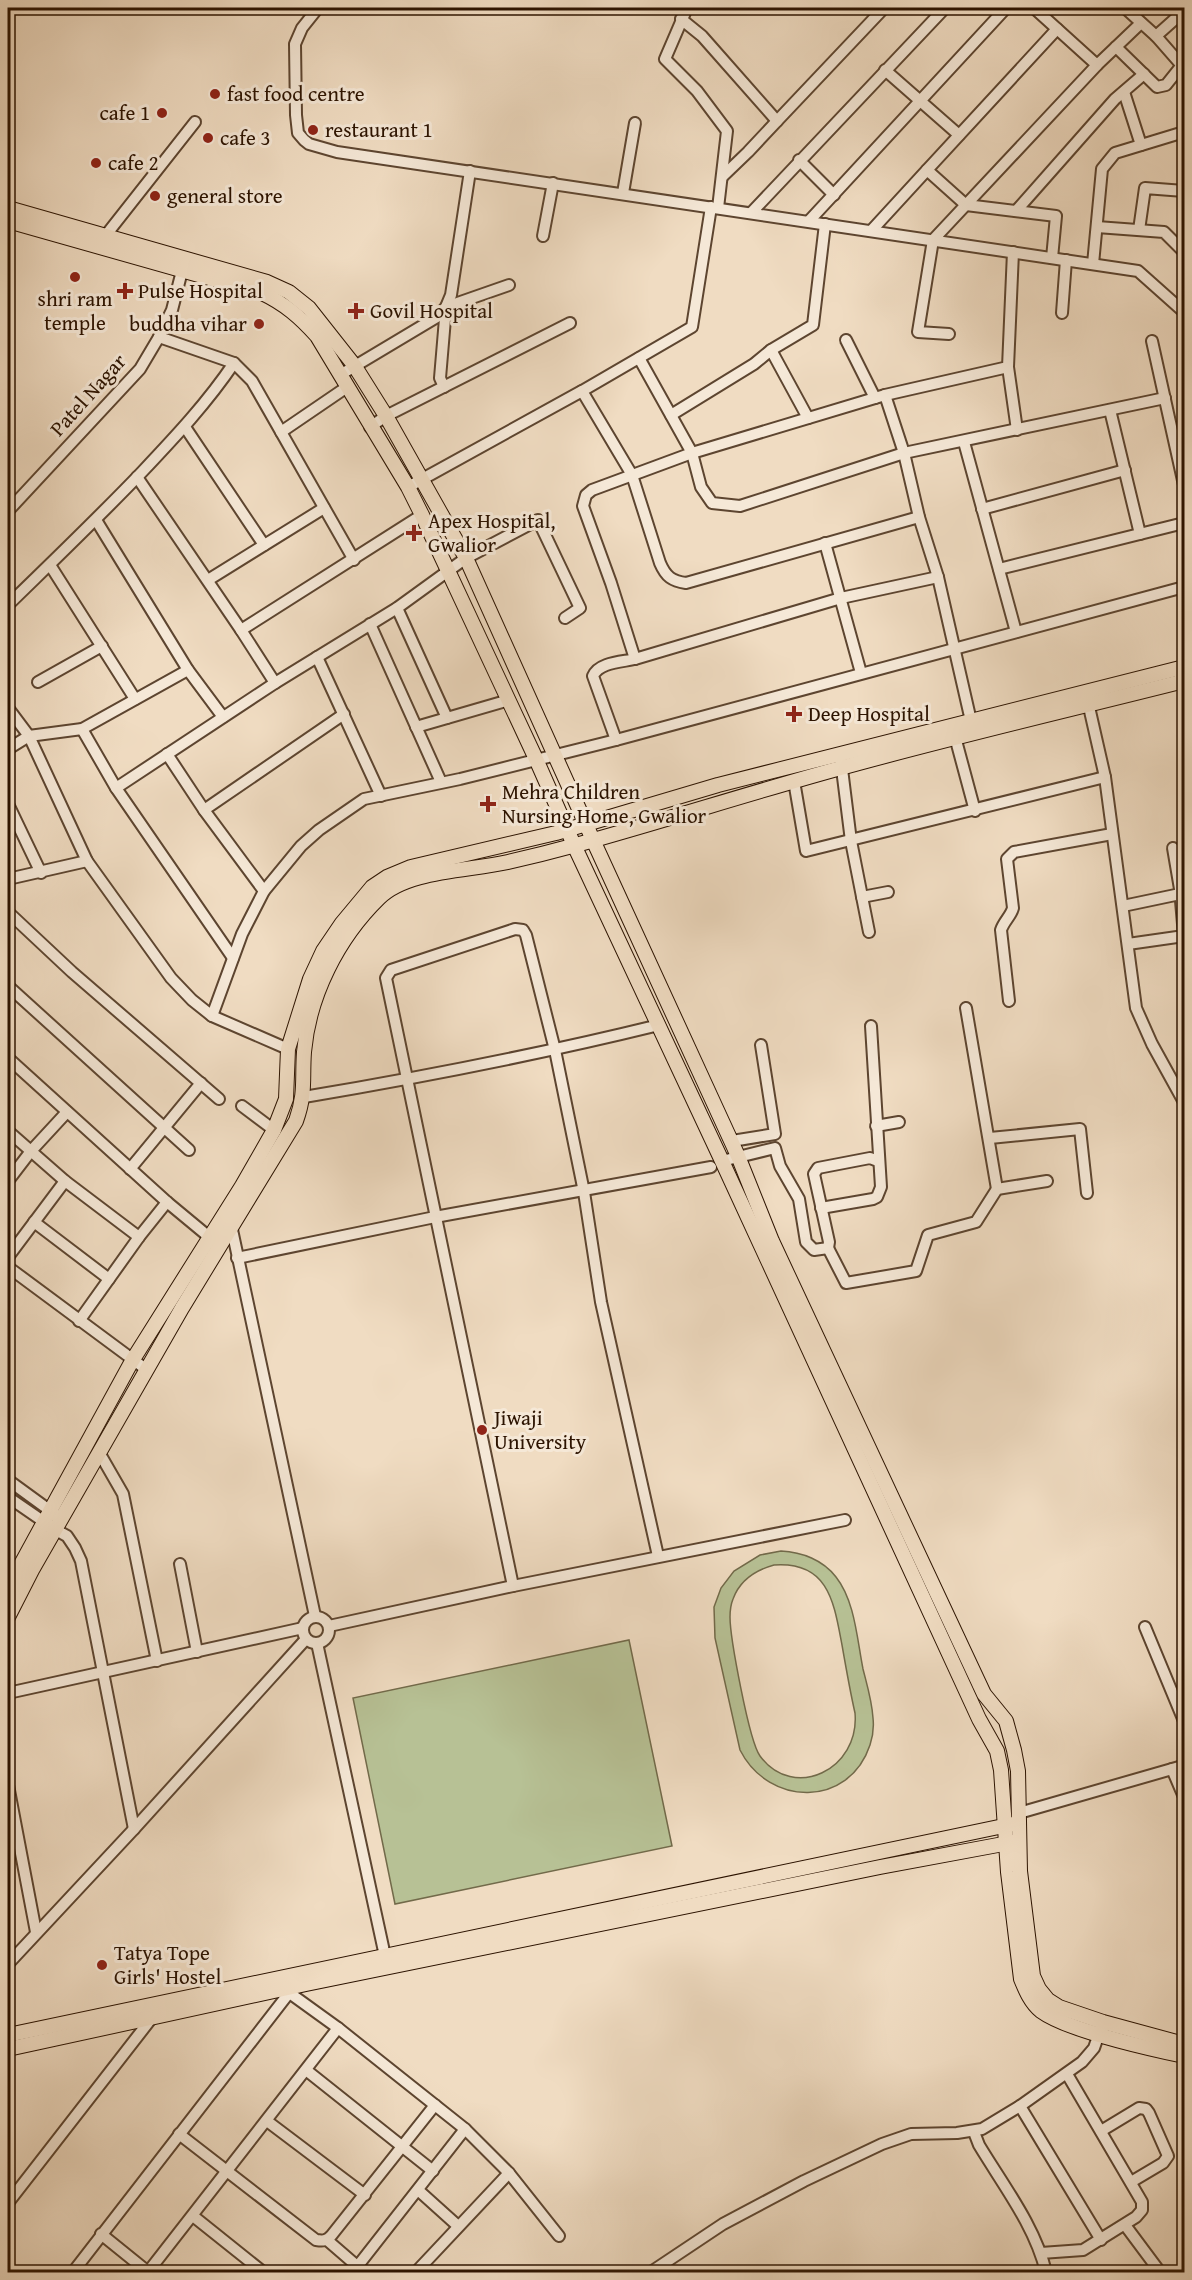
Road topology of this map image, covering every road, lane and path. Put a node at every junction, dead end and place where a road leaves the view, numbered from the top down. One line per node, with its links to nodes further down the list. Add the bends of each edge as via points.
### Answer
1 (318, 8): 28 (street, via 295,44 296,115 298,133 304,140 337,152)
2 (687, 8): 9 (street)
3 (884, 8): 20 (street)
4 (945, 8): 16 (street)
5 (1006, 8): 19 (street)
6 (1034, 8): 11 (street)
7 (1125, 8): 10 (street)
8 (1185, 11): 12 (street)
9 (681, 19): 20 (street, via 702,36); 29 (street, via 665,59 697,91 727,131)
10 (1141, 23): 12 (street); 13 (street)
11 (1057, 29): 15 (street); 24 (street)
12 (1156, 36): 14 (street)
13 (1116, 47): 15 (street); 17 (street)
14 (1182, 60): 17 (street, via 1166,85 1157,87)
15 (1097, 65): 34 (street)
16 (885, 70): 19 (street); 26 (street)
17 (1144, 74): 18 (street)
18 (1124, 92): 25 (street); 37 (street)
19 (920, 101): 24 (street); 33 (street)
20 (777, 121): 29 (street)
21 (195, 122): 45 (street)
22 (634, 123): 32 (street)
23 (1185, 132): 25 (street)
24 (960, 135): 27 (street)
25 (1141, 145): 42 (street, via 1115,153 1102,169)
26 (799, 160): 33 (street); 38 (street)
27 (927, 170): 34 (street); 44 (street)
28 (470, 171): 30 (street); 55 (street)
29 (723, 176): 35 (street)
30 (553, 183): 32 (street); 46 (street)
31 (1185, 191): 43 (street, via 1145,188)
32 (623, 194): 35 (street)
33 (834, 195): 40 (street)
34 (966, 205): 37 (street); 47 (street)
35 (715, 207): 38 (street); 64 (street, via 692,327)
36 (8, 208): 45 (main road)
37 (1016, 211): 50 (street, via 1056,216)
38 (751, 213): 40 (street)
39 (8, 221): 52 (main road)
40 (809, 221): 41 (street)
41 (825, 224): 44 (street); 63 (street, via 813,325)
42 (1097, 227): 43 (street); 53 (street)
43 (1139, 230): 49 (street, via 1164,232)
44 (872, 231): 47 (street)
45 (106, 235): 52 (main road)
46 (543, 236)
47 (933, 240): 48 (street); 59 (street, via 918,332)
48 (1013, 252): 50 (street); 67 (street)
49 (1185, 252)
50 (1053, 258): 51 (street)
51 (1066, 260): 53 (street); 57 (street)
52 (184, 263): 60 (street, Patel Nagar, via 172,310); 66 (main road, via 267,282 289,292 315,315); 68 (main road, via 282,302 317,336)
53 (1093, 264): 56 (street, via 1138,271)
54 (509, 285): 55 (street)
55 (446, 307): 66 (street, via 437,317); 69 (street, via 440,378)
56 (1185, 312)
57 (1062, 313)
58 (570, 323): 69 (street)
59 (949, 334)
60 (159, 337): 65 (street); 93 (street, Patel Nagar, via 140,369)
61 (846, 340): 71 (street)
62 (1152, 341): 72 (street)
63 (771, 350): 74 (street); 76 (street)
64 (639, 358): 70 (street); 74 (street)
65 (234, 363): 77 (street); 81 (street, via 252,381)
66 (354, 365): 68 (street); 75 (main road)
67 (1008, 367): 71 (street); 79 (street)
68 (344, 381): 78 (main road); 81 (street)
69 (444, 387): 75 (street)
70 (582, 391): 86 (street); 88 (street)
71 (880, 397): 76 (street); 84 (street)
72 (1165, 398): 73 (street); 80 (street)
73 (1110, 410): 79 (street); 85 (street)
74 (671, 415): 83 (street)
75 (386, 416): 78 (street); 88 (main road)
76 (808, 418): 83 (street)
77 (184, 427): 87 (street); 100 (street)
78 (370, 427): 90 (main road)
79 (1017, 430): 82 (street)
80 (1179, 430): 89 (street)
81 (281, 432): 91 (street)
82 (964, 442): 84 (street); 92 (street)
83 (692, 453): 84 (street, via 701,487 712,502 740,506); 86 (street)
84 (904, 453): 95 (street)
85 (1125, 471): 92 (street); 98 (street)
86 (632, 475): 99 (street, via 664,574 674,582 686,583); 119 (street, via 592,490 582,501)
87 (137, 477): 96 (street); 107 (street)
88 (422, 479): 90 (street); 101 (main road)
89 (1185, 485)
90 (408, 487): 94 (main road)
91 (324, 508): 100 (street); 102 (street)
92 (982, 509): 104 (street)
93 (8, 512)
94 (422, 515): 102 (street); 105 (main road)
95 (919, 517): 99 (street); 106 (street)
96 (96, 520): 103 (street); 121 (street)
97 (1185, 523): 98 (street)
98 (1140, 534): 104 (street)
99 (825, 543): 109 (street)
100 (264, 544): 107 (street)
101 (466, 558): 105 (street); 112 (street, via 538,520 580,608); 141 (main road)
102 (354, 560): 114 (street)
103 (50, 565): 110 (street); 116 (street)
104 (999, 569): 115 (street)
105 (447, 570): 111 (street); 128 (main road)
106 (938, 577): 109 (street); 117 (street)
107 (208, 580): 114 (street)
108 (1185, 587): 115 (street)
109 (841, 598): 119 (street); 122 (street)
110 (8, 605)
111 (397, 608): 113 (street); 132 (street)
112 (565, 618)
113 (370, 624): 118 (street); 134 (street)
114 (242, 630): 125 (street)
115 (1016, 632): 117 (street)
116 (102, 646): 124 (street); 126 (street)
117 (955, 649): 122 (street); 133 (street)
118 (317, 657): 125 (street); 130 (street)
119 (635, 659): 138 (street, via 601,666 592,676)
120 (1185, 668): 127 (main road)
121 (188, 670): 126 (street); 131 (street)
122 (861, 673): 138 (street)
123 (1185, 681): 127 (main road)
124 (38, 682)
125 (275, 683): 131 (street)
126 (135, 699): 135 (street)
127 (1087, 699): 133 (main road); 136 (main road); 144 (street)
128 (509, 700): 132 (street); 142 (main road)
129 (8, 708): 137 (street)
130 (344, 714): 149 (street); 152 (street)
131 (223, 717): 140 (street)
132 (447, 718): 134 (street)
133 (971, 721): 136 (main road)
134 (416, 727): 146 (street)
135 (82, 729): 137 (street); 147 (street)
136 (954, 732): 143 (main road); 153 (street)
137 (29, 736): 139 (street); 161 (street)
138 (616, 740): 141 (street)
139 (8, 749)
140 (166, 754): 147 (street); 152 (street)
141 (554, 755): 142 (street); 154 (main road)
142 (536, 759): 146 (street); 155 (main road)
143 (841, 761): 145 (main road); 148 (main road); 158 (street)
144 (1105, 777): 153 (street); 156 (street)
145 (794, 781): 151 (main road); 158 (street, via 806,851)
146 (441, 782): 149 (street)
147 (116, 788): 174 (street)
148 (694, 792): 151 (main road); 154 (main road)
149 (381, 796): 165 (street, via 364,799 319,830)
150 (8, 804): 162 (street)
151 (698, 808): 157 (main road)
152 (204, 810): 165 (street)
153 (975, 811): 158 (street)
154 (586, 824): 155 (main road); 157 (main road)
155 (566, 829): 159 (main road); 168 (main road, via 411,867 372,887)
156 (1112, 834): 169 (street); 176 (street, via 1014,852 1007,859 1013,908 1001,930)
157 (592, 840): 159 (main road); 201 (main road)
158 (851, 840): 167 (street)
159 (574, 845): 168 (main road, via 415,879); 179 (main road)
160 (1173, 848): 164 (street)
161 (87, 861): 162 (street); 178 (street, via 171,978)
162 (41, 873): 163 (street)
163 (8, 879)
164 (1182, 890): 169 (street); 172 (street)
165 (264, 891): 174 (street)
166 (888, 892): 167 (street)
167 (862, 897): 171 (street)
168 (365, 903): 182 (main road, via 323,951); 186 (main road, via 321,983 306,1037)
169 (1122, 906): 173 (street)
170 (8, 912): 188 (street)
171 (869, 932)
172 (1184, 936): 173 (street)
173 (1128, 944): 191 (street, via 1136,1008)
174 (233, 958): 178 (street)
175 (8, 986): 196 (street)
176 (1009, 1001)
177 (966, 1008): 200 (street)
178 (212, 1016): 182 (street)
179 (659, 1025): 183 (street); 207 (main road)
180 (871, 1026): 195 (street)
181 (761, 1045): 199 (street)
182 (288, 1049): 185 (main road)
183 (555, 1050): 187 (street); 187 (street, via 526,935 515,929 387,974); 213 (street)
184 (8, 1058): 193 (street)
185 (288, 1067): 186 (main road); 197 (main road, via 286,1100)
186 (304, 1068): 189 (main road)
187 (406, 1080): 189 (street); 217 (street)
188 (201, 1083): 190 (street); 196 (street)
189 (304, 1097): 219 (main road, via 288,1137)
190 (219, 1099)
191 (1185, 1102)
192 (242, 1106): 197 (street)
193 (68, 1112): 203 (street); 208 (street)
194 (899, 1122): 195 (street)
195 (876, 1126): 206 (street)
196 (165, 1128): 204 (street); 208 (street)
197 (274, 1130): 221 (main road)
198 (8, 1131): 203 (street)
199 (775, 1134): 201 (street); 202 (street)
200 (990, 1138): 212 (street); 214 (street, via 1080,1129)
201 (732, 1141): 205 (main road)
202 (775, 1148): 205 (street); 222 (street, via 780,1166 799,1198 806,1242 814,1250)
203 (31, 1150): 209 (street); 210 (street)
204 (189, 1150)
205 (738, 1156): 207 (street); 255 (main road, via 772,1241 984,1694 1006,1721 1018,1771)
206 (878, 1161): 216 (street, via 881,1187 877,1197); 216 (street, via 870,1158 818,1168 814,1174)
207 (717, 1164): 213 (street); 255 (main road, via 997,1751)
208 (130, 1169): 215 (street)
209 (8, 1181)
210 (65, 1181): 218 (street); 220 (street)
211 (1047, 1181): 212 (street)
212 (997, 1189): 222 (street, via 976,1222 928,1235 916,1271 846,1283)
213 (584, 1192): 217 (street); 235 (street, via 602,1302)
214 (1087, 1194)
215 (167, 1202): 220 (street); 221 (street)
216 (821, 1208): 222 (street)
217 (435, 1217): 224 (street); 237 (street)
218 (34, 1222): 223 (street); 226 (street)
219 (231, 1226): 221 (main road); 224 (street)
220 (139, 1237): 226 (street)
221 (214, 1242): 228 (main road); 229 (main road)
222 (828, 1248)
223 (8, 1257)
224 (237, 1258): 239 (street)
225 (8, 1268): 227 (street)
226 (110, 1279): 227 (street)
227 (79, 1321): 228 (street)
228 (132, 1361): 229 (street); 233 (main road)
229 (147, 1370): 230 (main road)
230 (100, 1454): 233 (main road); 247 (street, via 123,1494)
231 (8, 1480): 233 (street)
232 (8, 1497): 233 (street)
233 (52, 1520): 238 (main road); 240 (main road); 248 (street, via 67,1536 81,1561)
234 (845, 1521): 235 (street)
235 (658, 1556): 237 (street)
236 (180, 1564): 246 (street)
237 (513, 1586): 241 (street)
238 (8, 1588)
239 (315, 1616): 241 (street); 243 (street)
240 (8, 1617)
241 (328, 1626): 245 (street, via 328,1635)
242 (1145, 1627): 250 (street)
243 (303, 1628): 244 (street); 246 (street)
244 (306, 1639): 245 (street); 256 (street)
245 (317, 1643): 259 (street)
246 (197, 1652): 247 (street)
247 (157, 1661): 248 (street)
248 (104, 1673): 249 (street); 256 (street)
249 (8, 1693)
250 (1185, 1721)
251 (1185, 1764): 252 (street)
252 (1172, 1769): 254 (street); 255 (street)
253 (8, 1785): 258 (street)
254 (1185, 1797)
255 (1014, 1821): 257 (main road); 259 (main road)
256 (134, 1829): 258 (street)
257 (1012, 1843): 261 (main road); 264 (main road, via 1020,1871 1033,1976 1039,1989 1059,2007)
258 (36, 1932): 260 (street)
259 (386, 1956): 265 (main road)
260 (8, 1964)
261 (287, 1991): 262 (main road); 263 (street); 277 (street)
262 (151, 2019): 267 (main road); 285 (street)
263 (338, 2028): 269 (street); 271 (street)
264 (1101, 2028): 266 (main road); 268 (main road); 270 (street, via 1090,2054)
265 (8, 2035)
266 (1185, 2044)
267 (8, 2049)
268 (1185, 2056)
269 (306, 2070): 273 (street); 278 (street)
270 (1067, 2074): 272 (street); 275 (street)
271 (435, 2105): 274 (street); 278 (street)
272 (1020, 2106): 276 (street); 292 (street)
273 (267, 2121): 279 (street); 284 (street)
274 (465, 2129): 280 (street); 281 (street)
275 (1101, 2131): 282 (street); 282 (street, via 1139,2108 1149,2113 1168,2156)
276 (974, 2132): 293 (street); 300 (street, via 911,2134 882,2144 723,2224)
277 (179, 2134): 279 (street); 289 (street)
278 (402, 2147): 280 (street); 284 (street)
279 (228, 2171): 286 (street); 291 (street, via 316,2240)
280 (433, 2171): 283 (street)
281 (509, 2173): 288 (street); 290 (street)
282 (1131, 2182): 287 (street, via 1142,2210)
283 (418, 2190): 288 (street); 294 (street)
284 (365, 2195): 291 (street)
285 (8, 2203)
286 (193, 2216): 297 (street); 298 (street)
287 (1125, 2225): 292 (street); 295 (street)
288 (458, 2226): 299 (street)
289 (101, 2234): 296 (street); 297 (street)
290 (559, 2236)
291 (327, 2240): 294 (street)
292 (1101, 2240): 293 (street, via 1083,2250)
293 (1041, 2253): 301 (street)
294 (358, 2271)
295 (1155, 2271)
296 (73, 2272)
297 (148, 2272)
298 (263, 2272)
299 (416, 2272)
300 (651, 2272)
301 (1046, 2272)

